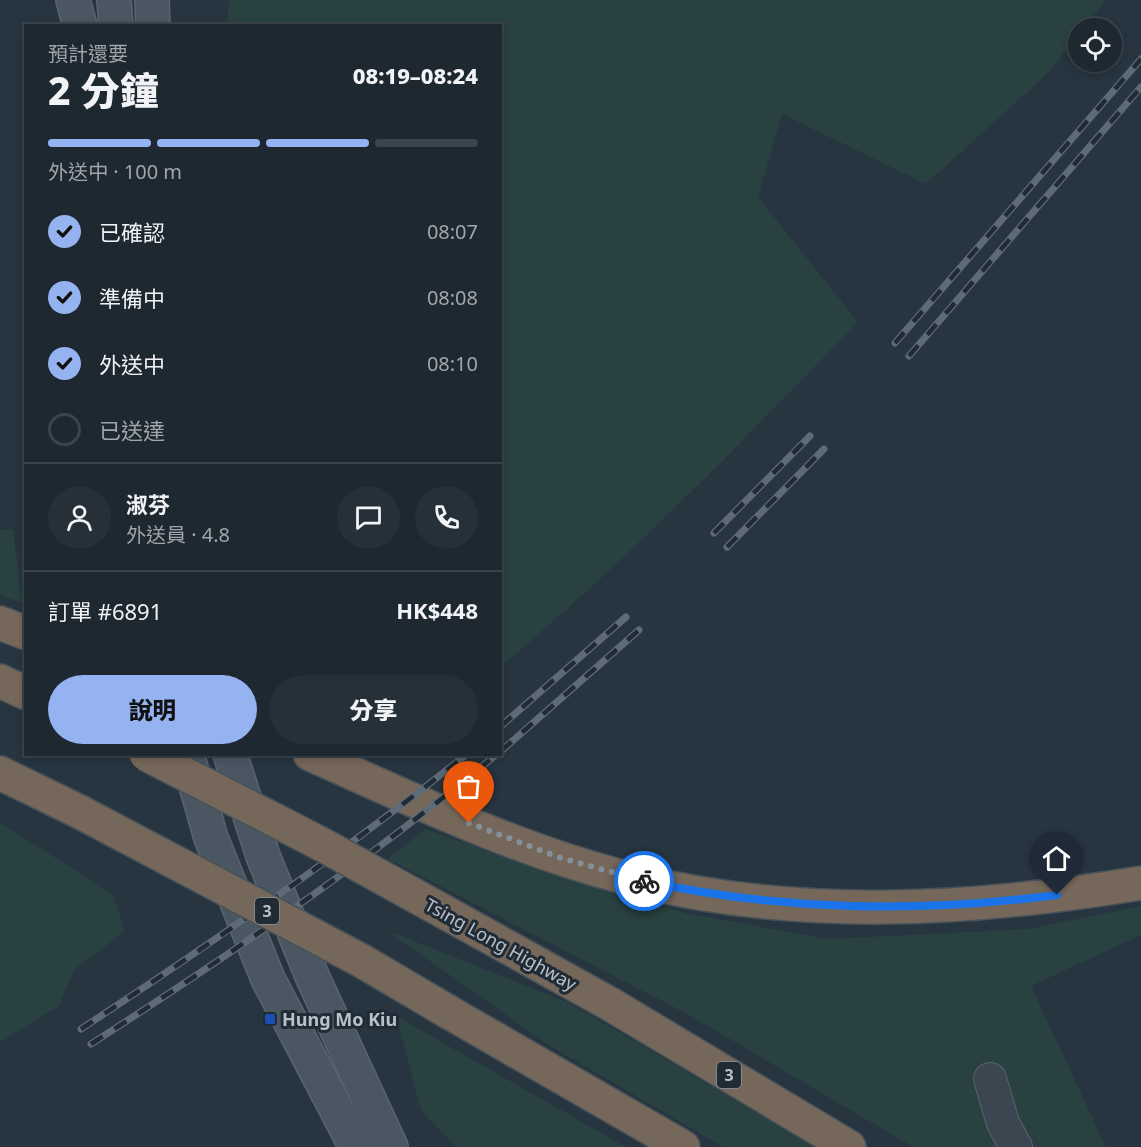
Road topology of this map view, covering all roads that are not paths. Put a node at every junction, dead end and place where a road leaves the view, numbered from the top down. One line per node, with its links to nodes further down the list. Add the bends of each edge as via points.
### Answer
1 (73, 0): 4 (main road)
2 (114, 0): 5 (main road)
3 (152, 0): 6 (main road)
4 (79, 24)
5 (116, 24)
6 (153, 24)
7 (0, 681): 8 (highway)
8 (24, 692)
9 (150, 756): 19 (highway, Tsing Long Highway / 3, bridge, via 323,845 610,1004)
10 (188, 756): 16 (main road, via 211,838 268,980)
11 (231, 756): 17 (main road, via 263,856 312,976)
12 (314, 756): 14 (highway, via 516,841 627,878 765,903 856,907 964,904)
13 (0, 773): 18 (highway, 3, bridge, via 362,961)
14 (1141, 883)
15 (990, 1079): 20 (street, via 1003,1123)
16 (356, 1147)
17 (391, 1147)
18 (682, 1147)
19 (849, 1147)
20 (1016, 1147)

